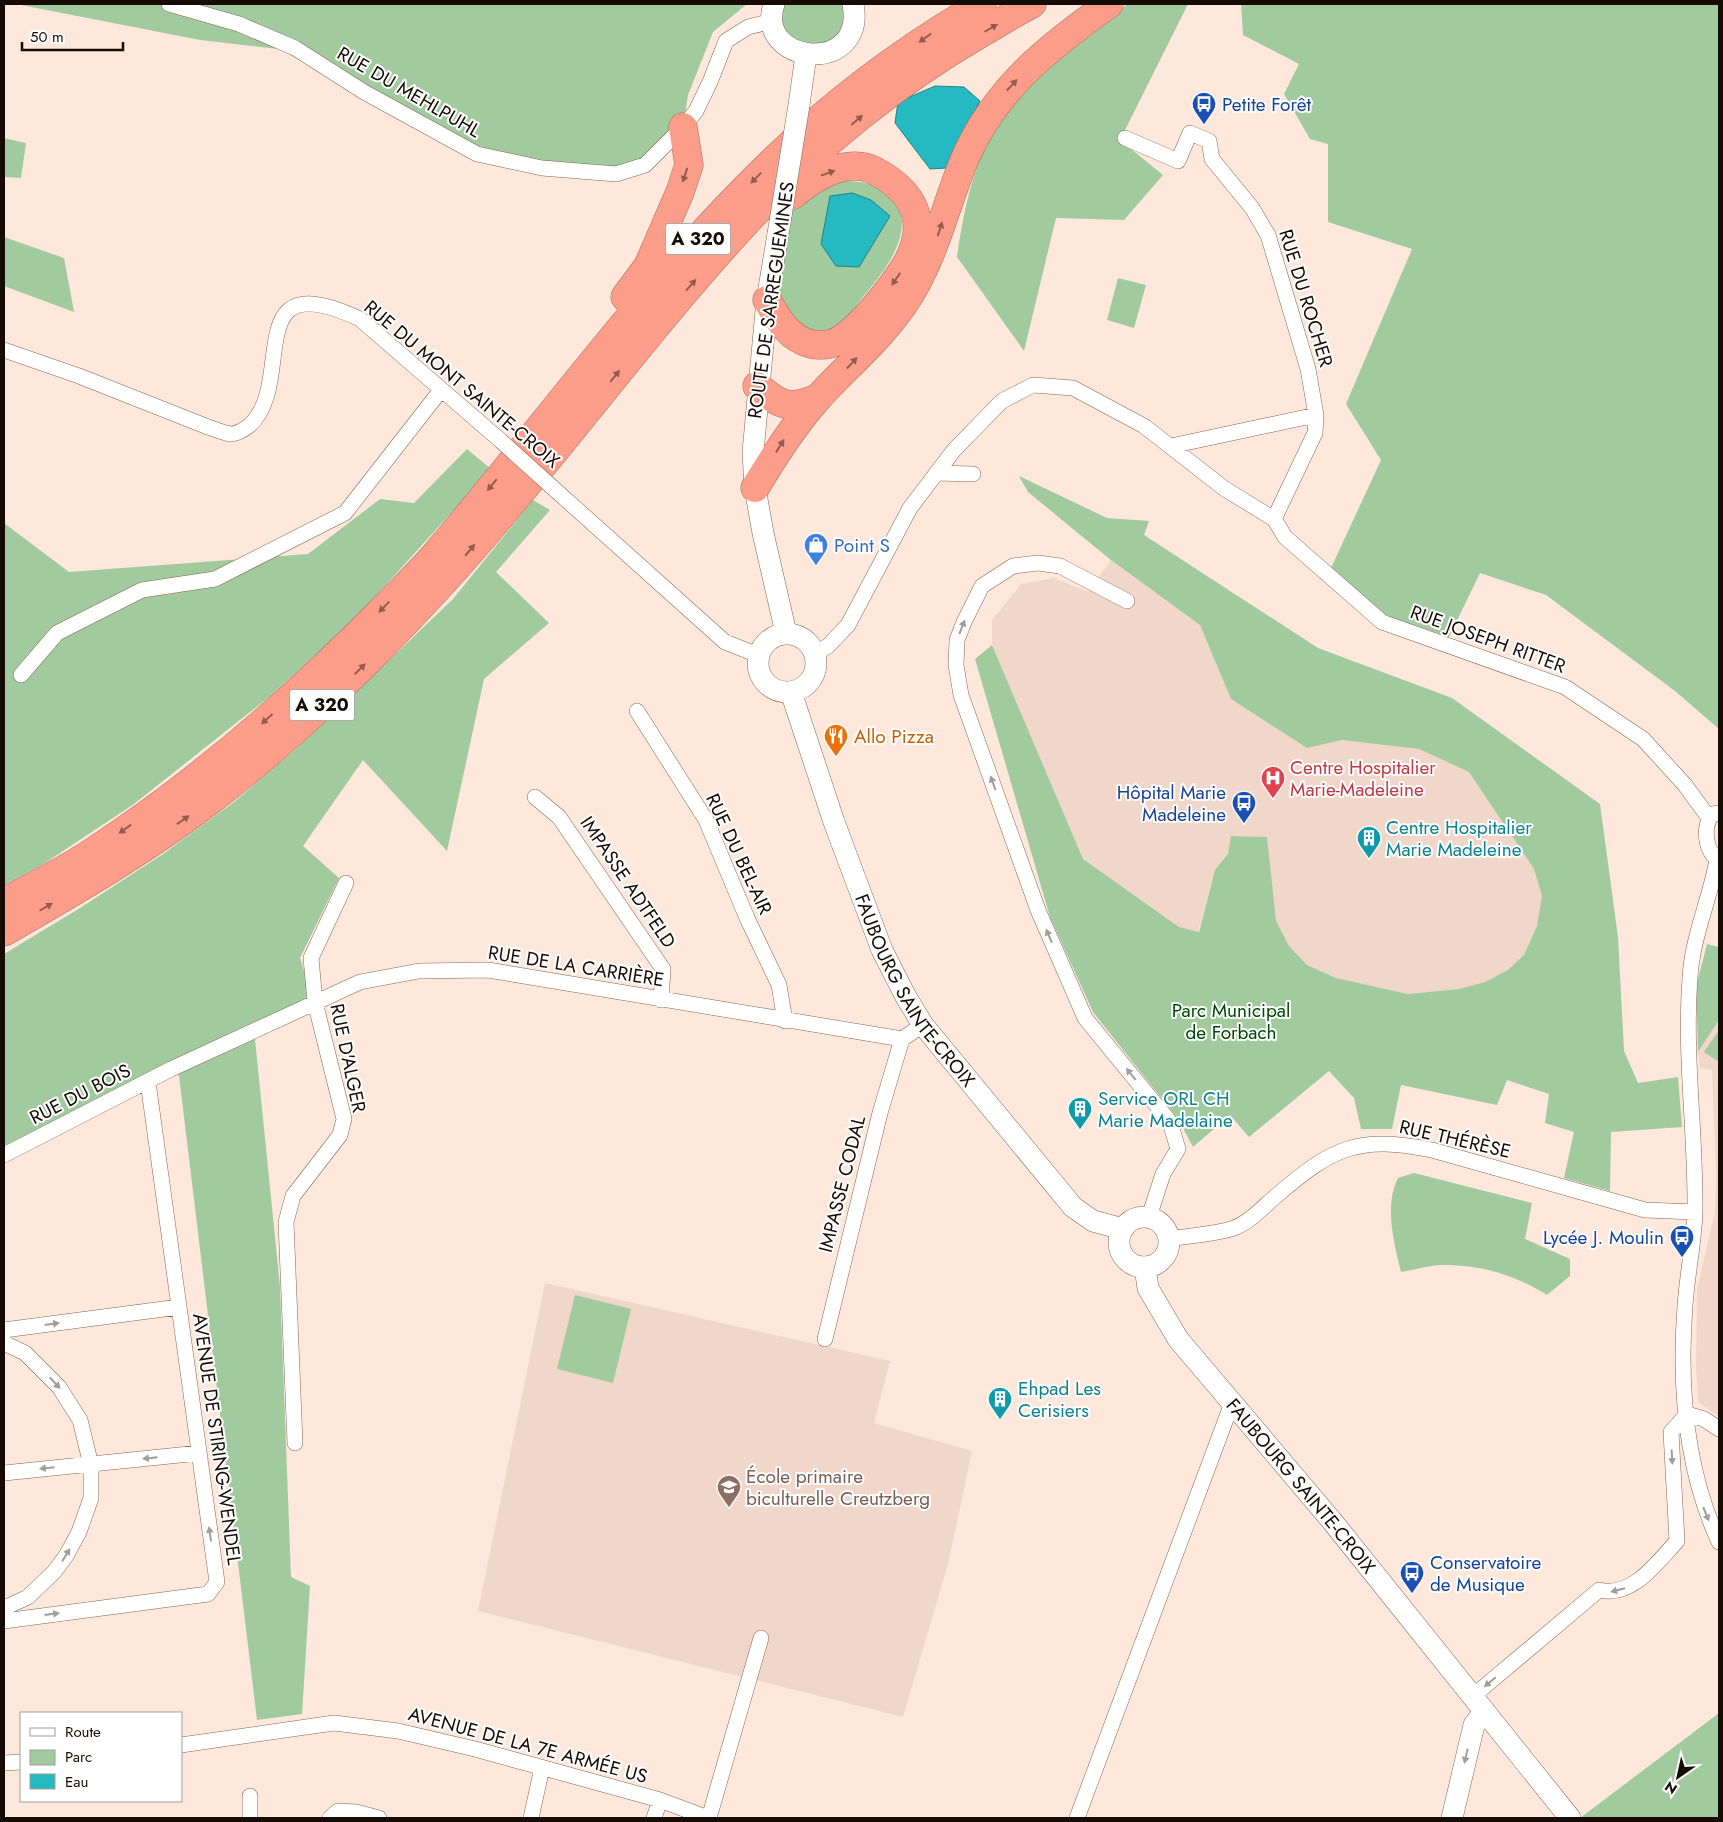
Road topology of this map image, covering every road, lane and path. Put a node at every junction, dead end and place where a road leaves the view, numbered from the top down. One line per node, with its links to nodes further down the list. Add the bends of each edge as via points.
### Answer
1 (169, 4): 8 (street, RUE DU MEHLPUHL, via 239,24 295,48 364,92 477,154 542,168 616,174 645,165)
2 (853, 4): 7 (main road, via 851,32 843,43 826,53)
3 (982, 4): 16 (highway, A 320, one-way to 16, via 935,31 857,87 773,160 641,302)
4 (1032, 4): 10 (highway, A 320, one-way to 4, via 878,101 948,52)
5 (1109, 4): 15 (highway, one-way to 5, via 892,320 909,296 934,250 966,157 982,123 1001,96 1041,54)
6 (773, 12): 7 (main road, via 776,33 794,51); 8 (street, RUE DU MEHLPUHL, via 726,41 696,111)
7 (806, 55): 11 (main road, ROUTE DE SARREGUEMINES, bridge)
8 (683, 127): 16 (highway, one-way to 16, via 689,165 648,266 571,372)
9 (1124, 138): 17 (street, RUE DU ROCHER, via 1178,161 1190,133 1209,141 1212,159 1252,208 1268,235 1308,369)
10 (756, 211): 11 (highway, one-way to 11, via 776,209 812,179 847,166 868,168 891,180 908,198 917,221 915,244 907,264 850,333 830,344 812,344 794,337); 35 (highway, A 320, one-way to 10, via 104,874 209,801 278,746 364,665 456,567 659,322)
11 (767, 300): 13 (main road, ROUTE DE SARREGUEMINES)
12 (4, 350): 14 (street, RUE DU MONT SAINTE-CROIX, via 230,434 245,430 257,418 267,395 276,331 281,319 292,308 309,304 335,307 360,319)
13 (758, 386): 15 (highway, via 773,399 786,404 800,406); 21 (main road, ROUTE DE SARREGUEMINES, via 753,452)
14 (441, 390): 26 (street, RUE DU MONT SAINTE-CROIX, bridge, via 725,642); 27 (street, via 344,513 215,578 133,594 57,633)
15 (818, 398): 21 (highway, one-way to 15, via 784,440)
16 (556, 407): 34 (highway, A 320, one-way to 34, via 438,551 336,656 261,725 191,781 90,853)
17 (1316, 415): 18 (street); 22 (street, RUE DU ROCHER, via 1315,433)
18 (1171, 446): 19 (street, via 1144,426 1073,388 1032,385 1002,401); 22 (street, via 1225,489)
19 (954, 450): 20 (street); 20 (street, via 973,474)
20 (936, 473): 25 (street, via 910,508 848,625 828,646)
21 (755, 488): 24 (main road, ROUTE DE SARREGUEMINES)
22 (1274, 520): 31 (street, RUE JOSEPH RITTER, via 1285,537 1382,622 1564,687 1643,740)
23 (1127, 601): 44 (street, one-way to 23, via 1163,1174 1178,1149 1170,1122 1085,1018 1038,910 961,695 956,665 957,640 972,602 982,586 1013,566 1038,563 1060,566)
24 (786, 633): 25 (main road, via 809,643); 26 (main road, via 769,639)
25 (815, 654): 28 (main road, via 816,671 806,686)
26 (758, 655): 28 (main road, via 758,669 764,682 776,690)
27 (21, 675)
28 (791, 692): 39 (main road, FAUBOURG SAINTE-CROIX, via 834,822 882,950)
29 (637, 712): 38 (street, RUE DU BEL-AIR, via 706,820 779,985)
30 (535, 797): 36 (street, IMPASSE ADTFELD, via 559,817 663,969)
31 (1714, 816): 32 (street, via 1706,828 1711,852)
32 (1718, 860): 43 (street, via 1690,976)
33 (346, 883): 37 (street, RUE D'ALGER, via 311,958)
34 (4, 902)
35 (4, 932)
36 (660, 1000): 37 (street, RUE DE LA CARRIÈRE, via 488,970 419,971 360,982); 38 (street, RUE DE LA CARRIÈRE)
37 (315, 1002): 41 (street, RUE DE LA CARRIÈRE); 55 (street, RUE D'ALGER, via 344,1119 340,1136 293,1196 286,1222)
38 (786, 1021): 40 (street, RUE DE LA CARRIÈRE)
39 (923, 1025): 40 (street); 45 (main road, FAUBOURG SAINTE-CROIX, via 1073,1207 1093,1221)
40 (902, 1039): 50 (street, IMPASSE CODAL, via 877,1123)
41 (148, 1082): 42 (street, RUE DU BOIS); 48 (street, AVENUE DE STIRING-WENDEL)
42 (4, 1155)
43 (1695, 1212): 46 (street, RUE THÉRÈSE, via 1645,1210 1432,1150 1407,1145 1363,1144 1337,1152 1302,1174 1234,1228); 53 (street, via 1683,1345)
44 (1149, 1217): 45 (main road, via 1136,1218); 46 (main road, via 1162,1224)
45 (1123, 1229): 47 (main road, via 1119,1242 1123,1255 1133,1264)
46 (1170, 1239): 47 (main road, via 1164,1258)
47 (1145, 1267): 52 (main road, FAUBOURG SAINTE-CROIX, via 1148,1288 1159,1310 1178,1339)
48 (179, 1307): 49 (street, one-way to 48); 56 (street, AVENUE DE STIRING-WENDEL)
49 (4, 1330)
50 (826, 1340)
51 (4, 1343): 57 (street, one-way to 57, via 25,1353 59,1387 80,1420)
52 (1232, 1403): 63 (main road, FAUBOURG SAINTE-CROIX, via 1332,1521); 76 (street)
53 (1687, 1414): 54 (street, via 1704,1419); 59 (street, one-way to 59, via 1702,1501); 63 (street, one-way to 63, via 1671,1432 1677,1541 1655,1566 1623,1590 1611,1593 1599,1590)
54 (1719, 1429)
55 (295, 1443)
56 (199, 1452): 57 (street, one-way to 57); 61 (street, AVENUE DE STIRING-WENDEL, one-way to 56, via 208,1594 217,1582)
57 (91, 1465): 58 (street, one-way to 58); 60 (street, one-way to 57, via 28,1597 66,1556 91,1498)
58 (4, 1473)
59 (1719, 1542)
60 (4, 1608)
61 (4, 1620)
62 (761, 1638): 75 (street)
63 (1478, 1704): 77 (main road, one-way to 77); 78 (main road, FAUBOURG SAINTE-CROIX)
64 (182, 1746): 67 (street, AVENUE DE LA 7E ARMÉE US, via 334,1723 398,1731)
65 (20, 1762): 66 (street)
66 (4, 1763)
67 (542, 1768): 69 (street, AVENUE DE LA 7E ARMÉE US); 73 (street)
68 (250, 1796): 70 (street)
69 (660, 1800): 74 (street); 75 (street, AVENUE DE LA 7E ARMÉE US)
70 (250, 1818)
71 (330, 1818): 72 (street, via 338,1811)
72 (380, 1818)
73 (531, 1818)
74 (654, 1818)
75 (708, 1818)
76 (1077, 1818)
77 (1452, 1818)
78 (1570, 1818)

